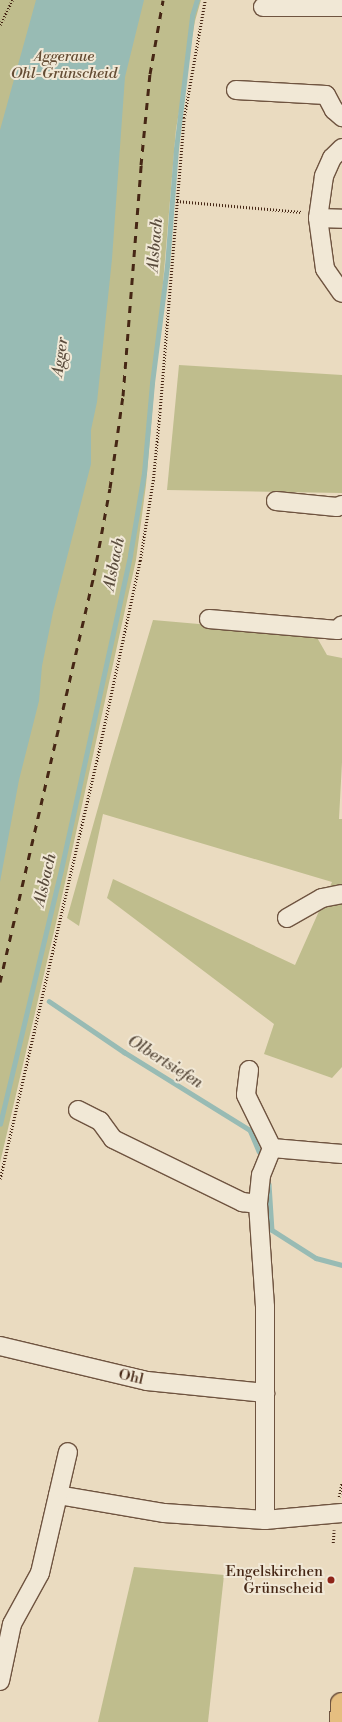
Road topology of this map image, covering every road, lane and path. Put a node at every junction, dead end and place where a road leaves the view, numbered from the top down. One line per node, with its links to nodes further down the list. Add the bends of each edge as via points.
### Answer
1 (12, 0): 5 (path)
2 (206, 0): 9 (path, via 184,118)
3 (263, 7): 4 (street)
4 (342, 7)
5 (0, 25)
6 (236, 90): 7 (street, via 326,95 334,110)
7 (342, 117)
8 (342, 148): 10 (street, via 332,158 324,176)
9 (177, 201): 10 (path, via 305,212); 23 (path, via 153,481 140,561)
10 (318, 218): 11 (street); 12 (street, via 325,269)
11 (342, 219)
12 (342, 294)
13 (276, 501): 14 (street, via 337,507)
14 (342, 505)
15 (208, 619): 16 (street)
16 (340, 628)
17 (342, 894): 18 (street, via 322,898)
18 (286, 918)
19 (249, 1070): 21 (street, via 246,1095)
20 (78, 1110): 24 (street, via 100,1121 113,1139 242,1202)
21 (272, 1148): 22 (street); 24 (street, via 261,1175)
22 (342, 1154)
23 (0, 1179)
24 (258, 1204): 26 (street, via 265,1307)
25 (0, 1346): 26 (street, Ohl, via 147,1381)
26 (265, 1393): 30 (street)
27 (68, 1452): 28 (street)
28 (58, 1495): 30 (street, via 164,1513); 31 (street, via 40,1573 12,1624)
29 (342, 1513): 30 (street)
30 (265, 1520)
31 (0, 1681)
32 (342, 1704): 33 (main road)
33 (341, 1722)

